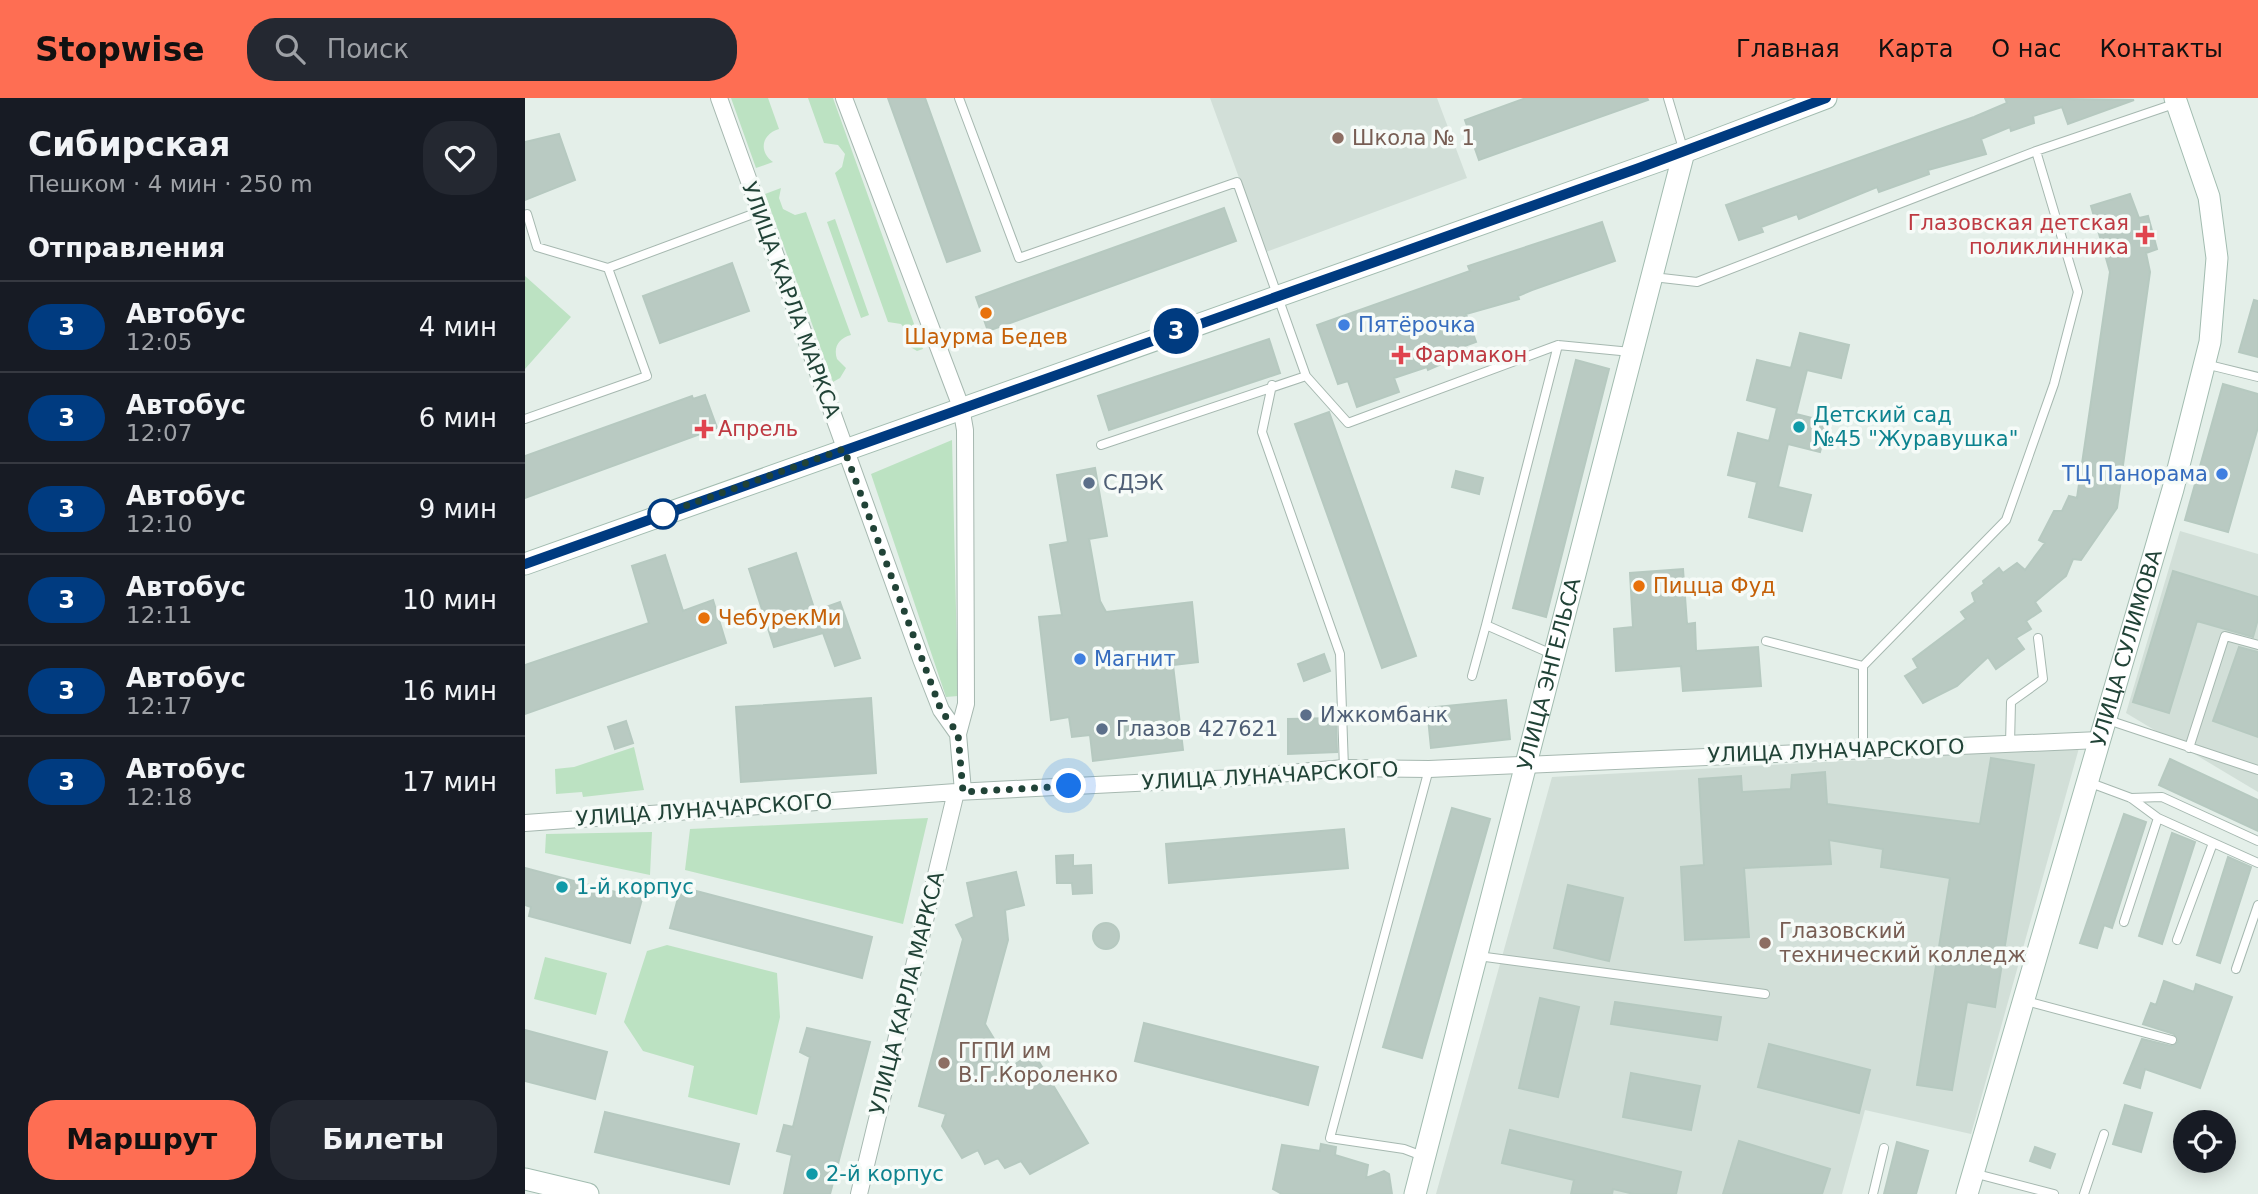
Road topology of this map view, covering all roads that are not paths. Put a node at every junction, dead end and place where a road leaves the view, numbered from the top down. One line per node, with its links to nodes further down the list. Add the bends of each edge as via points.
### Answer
1 (719, 98): 10 (street, УЛИЦА КАРЛА МАРКСА)
2 (844, 98): 21 (street, УЛИЦА КАРЛА МАРКСА)
3 (959, 98): 14 (lane, via 1019,258 1237,182)
4 (1668, 98): 9 (lane)
5 (1826, 98): 7 (main road)
6 (2176, 101): 8 (lane); 17 (main road, УЛИЦА СУЛИМОВА, via 2209,197 2217,258)
7 (1788, 106): 9 (main road)
8 (2036, 150): 13 (lane, via 1696,282); 31 (lane, via 2078,292 2054,384 2006,520)
9 (1684, 152): 13 (main road, УЛИЦА ЭНГЕЛЬСА); 14 (main road)
10 (761, 211): 12 (lane); 24 (street, УЛИЦА КАРЛА МАРКСА)
11 (527, 214): 12 (lane, via 537,247)
12 (608, 268): 22 (lane, via 647,376)
13 (1651, 277): 16 (main road, УЛИЦА ЭНГЕЛЬСА)
14 (1277, 295): 18 (lane); 21 (main road)
15 (1558, 345): 16 (lane); 18 (lane, via 1347,423); 26 (lane)
16 (1631, 352): 30 (main road, УЛИЦА ЭНГЕЛЬСА)
17 (2205, 364): 19 (lane); 33 (main road, УЛИЦА СУЛИМОВА)
18 (1305, 376): 20 (lane)
19 (2258, 377)
20 (1272, 385): 23 (lane); 40 (lane, via 1262,432 1340,654)
21 (961, 407): 24 (main road); 34 (street, УЛИЦА КАРЛА МАРКСА, via 965,430 966,704)
22 (525, 419)
23 (1101, 445)
24 (844, 449): 25 (main road); 34 (street, УЛИЦА КАРЛА МАРКСА, via 941,710)
25 (525, 564)
26 (1486, 625): 30 (lane); 32 (lane)
27 (2038, 638): 36 (lane, via 2043,679 2011,702)
28 (1766, 641): 31 (lane)
29 (2258, 645): 37 (lane, via 2225,636)
30 (1555, 655): 39 (main road, УЛИЦА ЭНГЕЛЬСА)
31 (1863, 667): 38 (lane)
32 (1472, 676)
33 (2106, 719): 35 (main road, УЛИЦА СУЛИМОВА); 37 (lane)
34 (958, 734): 44 (street, УЛИЦА КАРЛА МАРКСА)
35 (2099, 740): 36 (street, УЛИЦА ЛУНАЧАРСКОГО); 43 (main road, УЛИЦА СУЛИМОВА)
36 (2010, 744): 38 (street, УЛИЦА ЛУНАЧАРСКОГО)
37 (2189, 748): 42 (lane)
38 (1863, 750): 39 (street, УЛИЦА ЛУНАЧАРСКОГО)
39 (1527, 764): 41 (street, УЛИЦА ЛУНАЧАРСКОГО); 54 (main road, УЛИЦА ЭНГЕЛЬСА)
40 (1344, 768): 41 (street, УЛИЦА ЛУНАЧАРСКОГО); 44 (street, УЛИЦА ЛУНАЧАРСКОГО)
41 (1429, 769): 61 (lane, via 1330,1138 1404,1149)
42 (2258, 770)
43 (2087, 782): 45 (lane); 57 (main road, УЛИЦА СУЛИМОВА)
44 (959, 792): 47 (street, УЛИЦА ЛУНАЧАРСКОГО); 65 (street, УЛИЦА КАРЛА МАРКСА)
45 (2131, 798): 46 (lane); 48 (lane, via 2162,797)
46 (2158, 818): 49 (lane); 52 (lane)
47 (525, 823)
48 (2258, 841)
49 (2213, 843): 50 (lane); 53 (lane)
50 (2258, 863)
51 (2258, 905): 55 (lane)
52 (2124, 922)
53 (2177, 940)
54 (1478, 956): 56 (lane); 61 (main road, УЛИЦА ЭНГЕЛЬСА)
55 (2236, 969)
56 (1765, 995)
57 (2024, 1000): 58 (lane); 62 (main road, УЛИЦА СУЛИМОВА)
58 (2172, 1040)
59 (2104, 1133): 70 (lane)
60 (1884, 1147): 67 (lane)
61 (1425, 1157): 66 (main road, УЛИЦА ЭНГЕЛЬСА)
62 (1973, 1173): 68 (main road, УЛИЦА СУЛИМОВА); 69 (lane)
63 (525, 1179): 64 (main road)
64 (588, 1194)
65 (859, 1194)
66 (1415, 1194)
67 (1873, 1194)
68 (1967, 1194)
69 (2054, 1194)
70 (2084, 1194)

